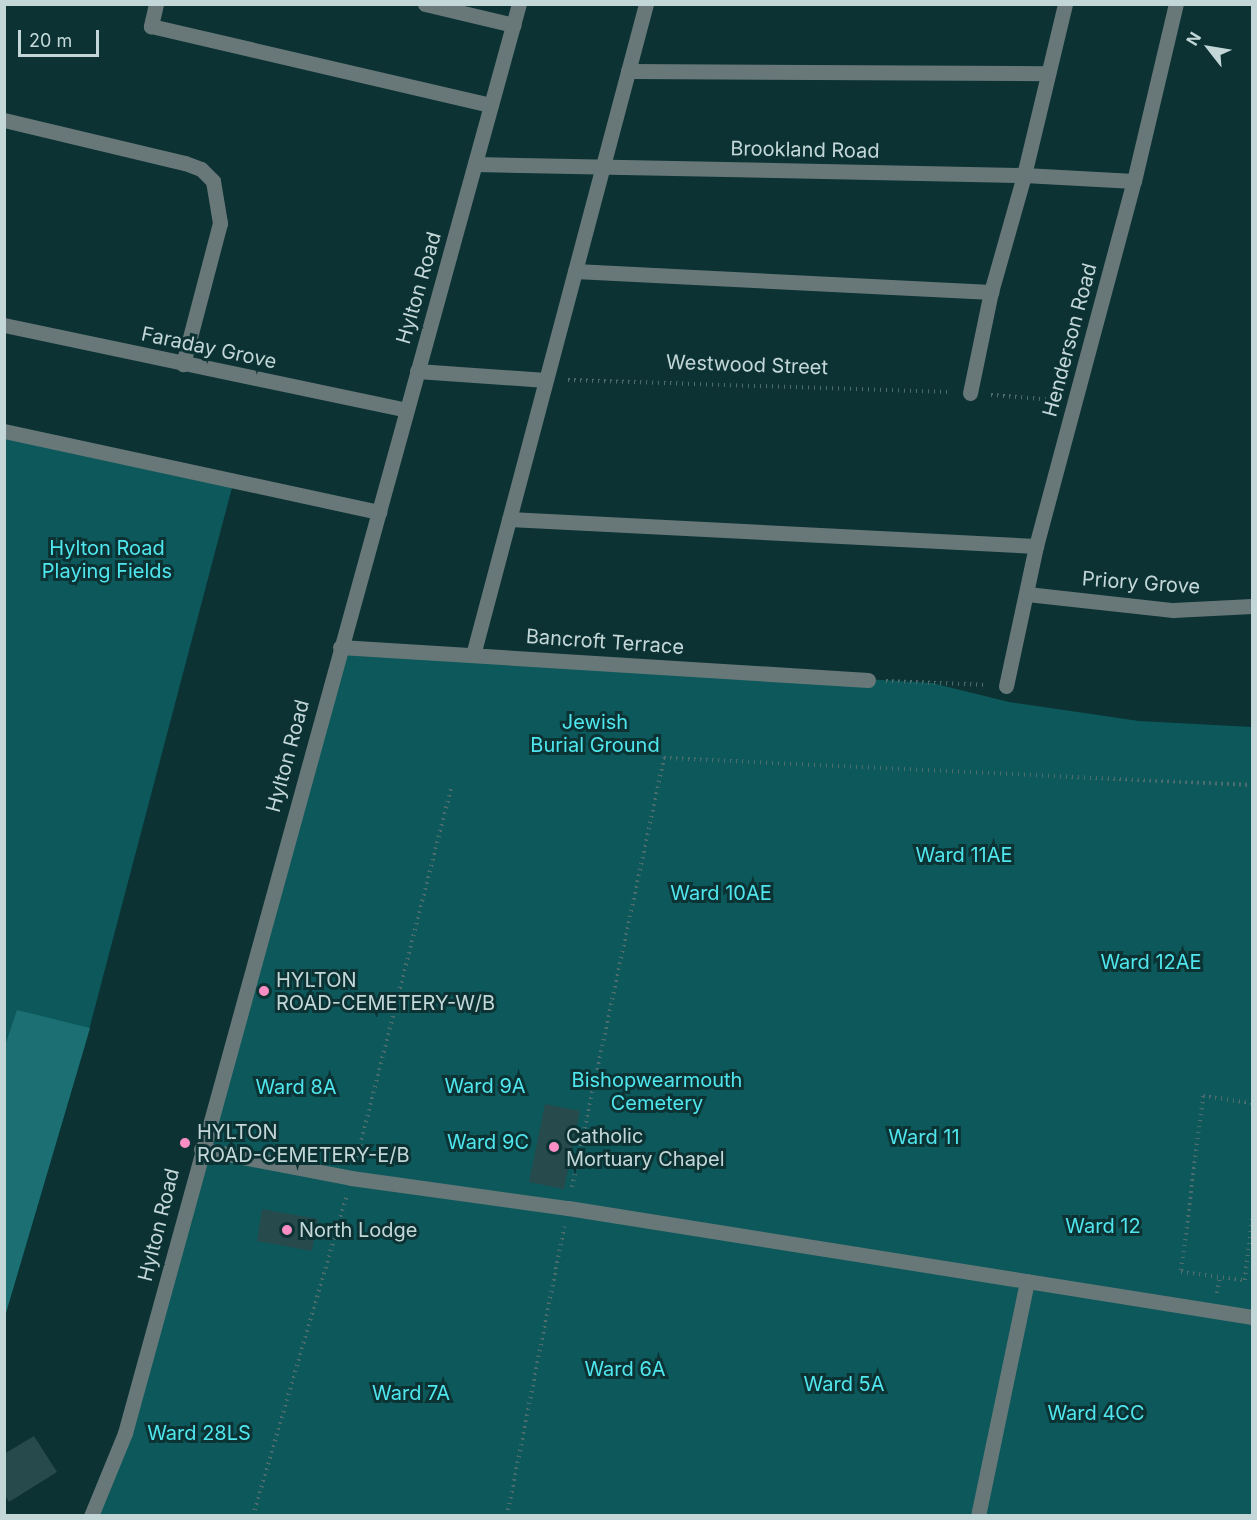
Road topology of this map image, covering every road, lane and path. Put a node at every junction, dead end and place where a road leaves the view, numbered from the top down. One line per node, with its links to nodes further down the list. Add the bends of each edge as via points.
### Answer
1 (156, 4): 10 (street, via 151,26)
2 (424, 4): 7 (street)
3 (519, 4): 7 (street, Hylton Road)
4 (646, 4): 8 (street)
5 (1065, 4): 9 (street)
6 (1176, 4): 15 (street, Henderson Road)
7 (513, 25): 10 (street, Hylton Road)
8 (628, 71): 9 (street); 13 (street)
9 (1046, 73): 14 (street)
10 (491, 105): 12 (street, Hylton Road)
11 (4, 120): 19 (street, via 185,163 201,169 213,181 220,223)
12 (475, 164): 13 (street, Brookland Road); 20 (street, Hylton Road)
13 (602, 168): 14 (street, Brookland Road); 16 (street)
14 (1024, 175): 15 (street, Brookland Road); 17 (street)
15 (1134, 181): 23 (street, Henderson Road)
16 (575, 271): 17 (street); 21 (street)
17 (991, 292): 22 (street)
18 (4, 325): 19 (street, Faraday Grove)
19 (183, 364): 24 (street, Faraday Grove)
20 (417, 371): 21 (street); 24 (street, Hylton Road)
21 (546, 380): 22 (path, Westwood Street); 27 (street)
22 (970, 393): 23 (path, Westwood Street)
23 (1076, 402): 28 (street, Henderson Road)
24 (406, 410): 26 (street, Hylton Road)
25 (4, 430): 26 (street)
26 (379, 512): 31 (street, Hylton Road)
27 (509, 519): 28 (street); 32 (street)
28 (1036, 546): 29 (street, Henderson Road)
29 (1027, 594): 30 (street, Priory Grove, via 1173,610); 34 (street, Henderson Road)
30 (1252, 606)
31 (340, 647): 32 (street, Bancroft Terrace); 38 (street, Hylton Road)
32 (473, 655): 33 (street, Bancroft Terrace)
33 (868, 680): 34 (path)
34 (1006, 686)
35 (1252, 785): 40 (path, via 664,758)
36 (451, 789): 39 (path)
37 (1252, 1102): 41 (path, via 1203,1096 1181,1272 1245,1280)
38 (201, 1149): 39 (street); 44 (street, Hylton Road, via 125,1433)
39 (351, 1178): 40 (street); 45 (path)
40 (568, 1208): 42 (street); 46 (path)
41 (1252, 1217)
42 (1027, 1281): 43 (street); 47 (street)
43 (1252, 1317)
44 (91, 1515)
45 (253, 1515)
46 (507, 1515)
47 (978, 1515)

